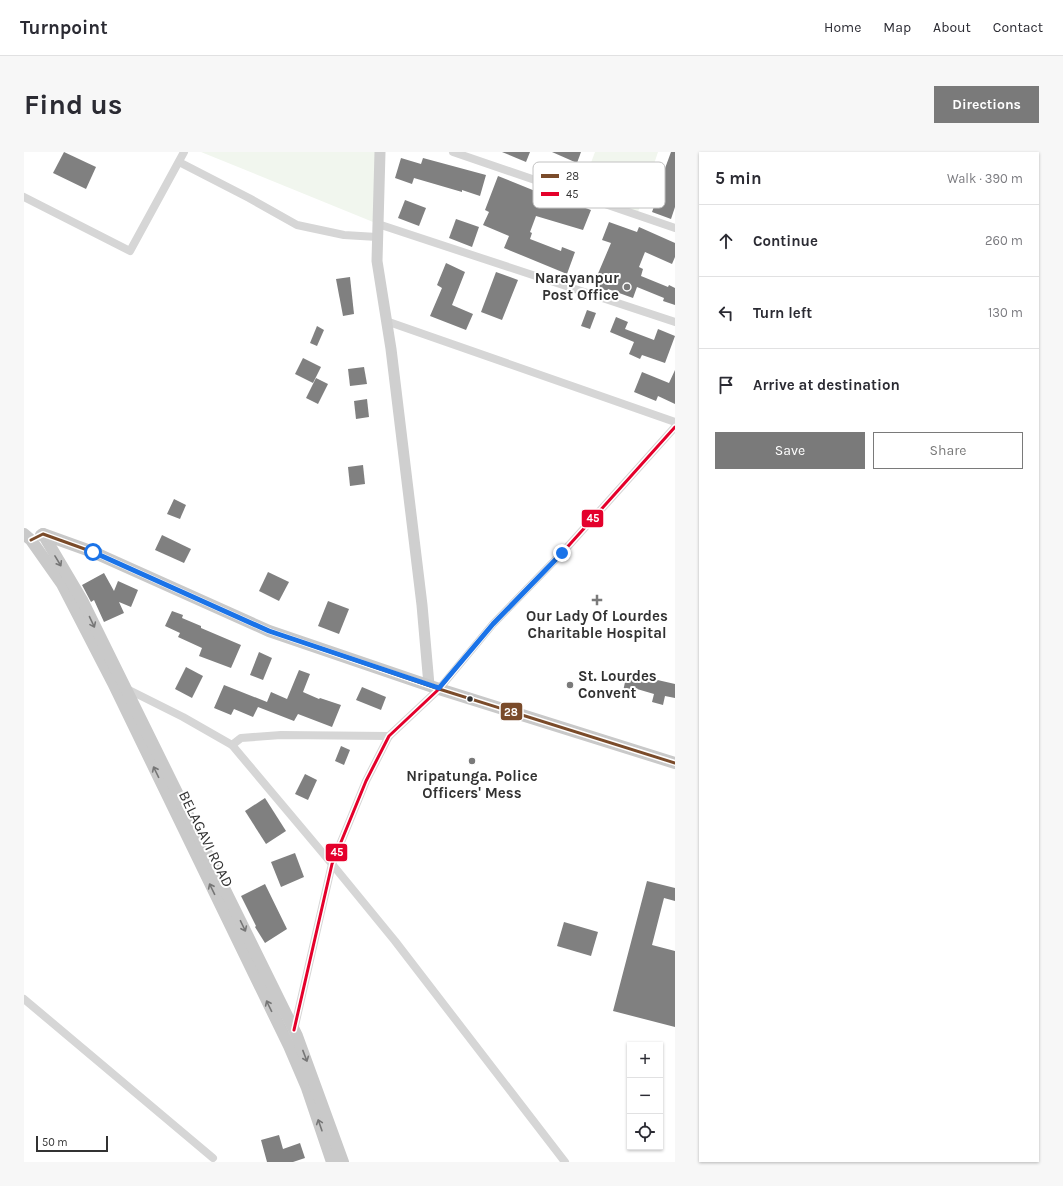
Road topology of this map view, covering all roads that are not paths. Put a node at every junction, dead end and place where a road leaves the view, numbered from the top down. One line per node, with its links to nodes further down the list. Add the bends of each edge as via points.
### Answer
1 (184, 152): 4 (street)
2 (380, 152): 8 (street)
3 (453, 152): 5 (street)
4 (179, 162): 6 (street, via 130,251); 10 (street, via 298,225 344,235)
5 (533, 179)
6 (24, 197)
7 (617, 208): 9 (street)
8 (378, 224): 10 (street); 12 (street)
9 (675, 228)
10 (377, 236): 11 (street, via 377,260)
11 (386, 321): 13 (street); 17 (street)
12 (675, 322)
13 (675, 422)
14 (675, 427): 17 (street, via 572,542)
15 (43, 534): 16 (main road); 17 (main road, via 93,552 229,615 308,645); 18 (main road, one-way to 18, via 82,600)
16 (27, 537): 26 (main road, BELAGAVI ROAD, one-way to 16, via 307,1088 289,1046 123,704 62,584)
17 (434, 687): 19 (street); 21 (main road)
18 (124, 688): 20 (street); 24 (main road, one-way to 24)
19 (389, 736): 20 (street, via 281,734 241,738); 22 (street, via 366,780)
20 (232, 745): 22 (street)
21 (675, 764)
22 (332, 864): 24 (street); 28 (street)
23 (24, 999): 25 (street)
24 (294, 1030): 27 (main road, one-way to 27, via 316,1083)
25 (213, 1158)
26 (332, 1162)
27 (343, 1162)
28 (565, 1162)

